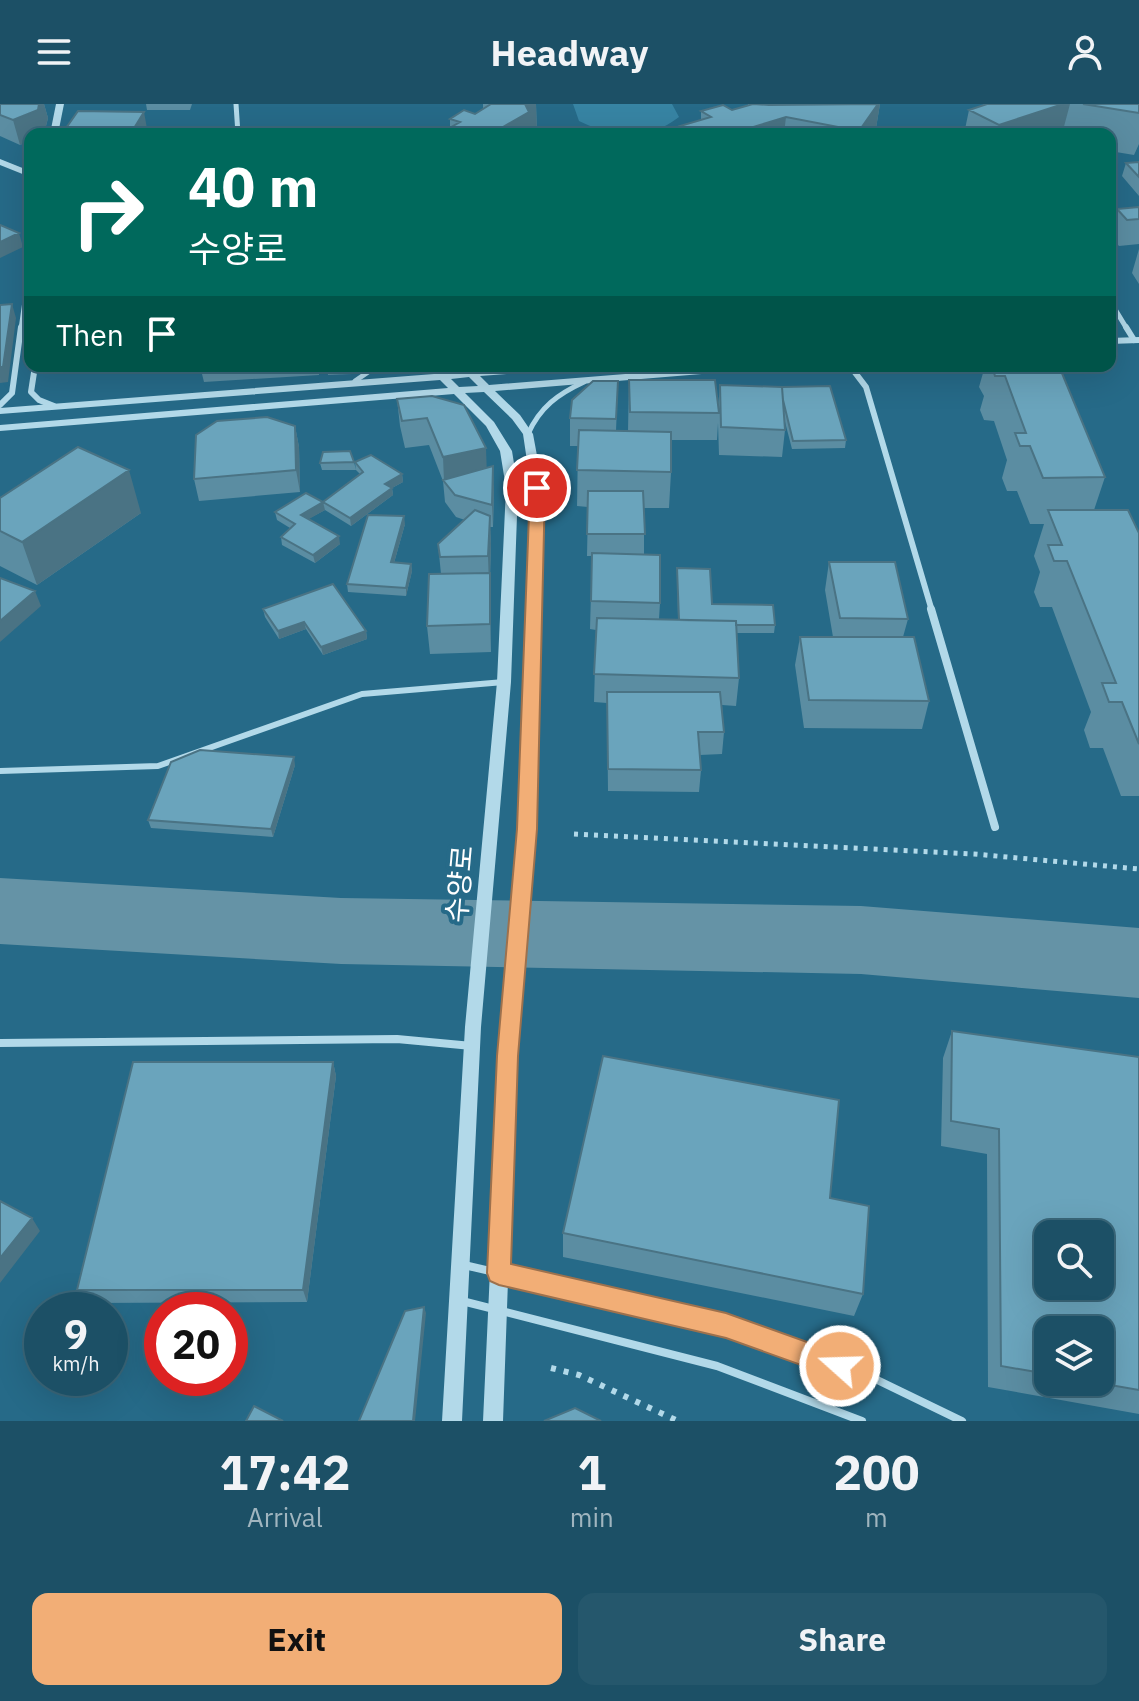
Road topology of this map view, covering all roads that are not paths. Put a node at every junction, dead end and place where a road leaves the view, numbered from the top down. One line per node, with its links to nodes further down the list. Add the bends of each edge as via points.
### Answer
1 (60, 104): 3 (street)
2 (236, 104): 4 (street)
3 (55, 128)
4 (238, 128)
5 (0, 162): 6 (street)
6 (24, 172)
7 (24, 308): 23 (street, via 12,393)
8 (1116, 310): 9 (street)
9 (1136, 340): 10 (street)
10 (1116, 341)
11 (34, 372): 22 (street, via 31,392)
12 (368, 372): 18 (lane)
13 (429, 372): 18 (street)
14 (438, 372): 21 (street, 수양로)
15 (470, 372): 20 (street)
16 (695, 372): 19 (street)
17 (855, 372): 28 (street, via 866,387)
18 (355, 381): 22 (street)
19 (584, 382): 20 (street); 25 (lane, via 550,399)
20 (488, 389): 21 (street); 25 (street)
21 (457, 391): 24 (street); 26 (street, 수양로, via 490,424 506,451 512,488)
22 (54, 406): 23 (street)
23 (0, 408)
24 (0, 428)
25 (528, 434): 32 (street, via 537,488 527,829 509,1035)
26 (504, 682): 27 (lane, via 362,694 158,766); 29 (street, 수양로)
27 (0, 771)
28 (995, 827)
29 (473, 1036): 30 (lane); 31 (street, 수양로)
30 (0, 1043)
31 (461, 1264): 32 (lane); 33 (street, 수양로)
32 (499, 1273): 34 (street); 38 (lane, via 726,1326 869,1376)
33 (459, 1300): 34 (lane); 35 (street, 수양로)
34 (498, 1310): 36 (street); 37 (lane, via 717,1366)
35 (452, 1421)
36 (493, 1421)
37 (862, 1421)
38 (962, 1421)

